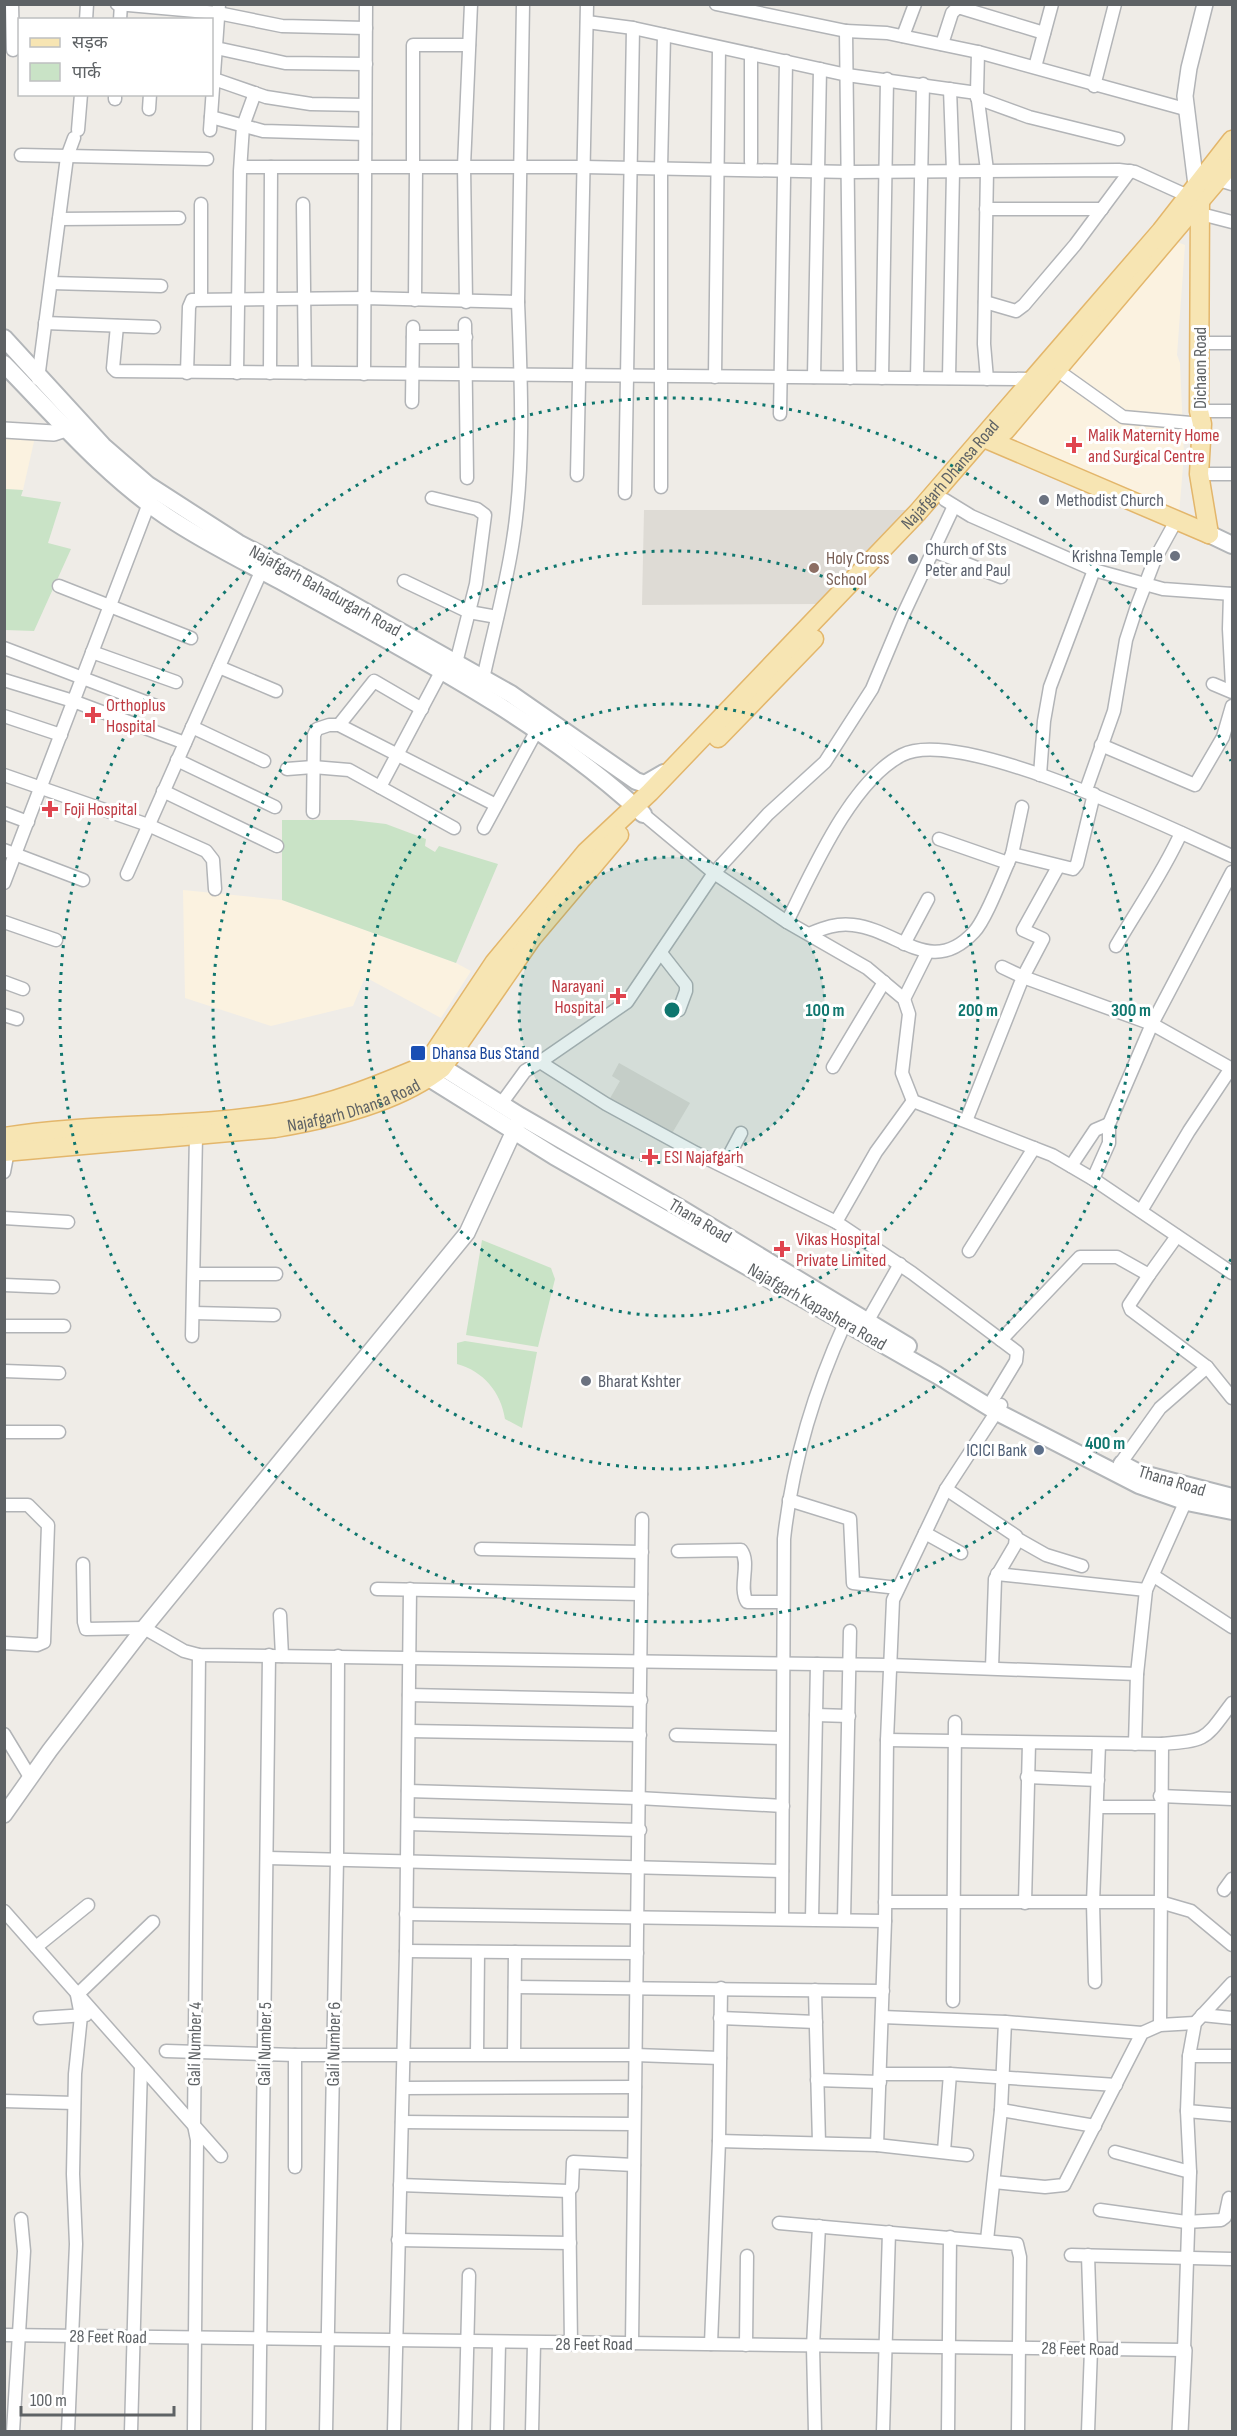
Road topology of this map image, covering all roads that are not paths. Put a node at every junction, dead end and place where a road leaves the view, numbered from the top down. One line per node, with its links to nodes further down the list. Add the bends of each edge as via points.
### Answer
1 (12, 4): 27 (street)
2 (117, 4): 12 (street)
3 (366, 4): 17 (street)
4 (471, 4): 24 (street)
5 (523, 4): 62 (street)
6 (587, 4): 16 (street)
7 (716, 4): 19 (street)
8 (915, 4): 22 (street)
9 (1052, 4): 20 (street)
10 (1115, 4): 38 (street)
11 (1206, 4): 48 (street, Dichaon Road, via 1189,68)
12 (121, 5): 15 (street)
13 (955, 7): 20 (street); 23 (street)
14 (219, 9): 15 (street); 17 (street, via 282,26); 25 (street)
15 (157, 11)
16 (587, 22): 18 (street); 63 (street)
17 (366, 28): 31 (street)
18 (633, 28): 21 (street); 67 (street)
19 (846, 31): 22 (street); 34 (street)
20 (1044, 33): 32 (street)
21 (664, 35): 26 (street); 68 (street)
22 (903, 36): 23 (street)
23 (942, 44): 28 (street)
24 (469, 45): 60 (street, via 413,45); 61 (street)
25 (216, 48): 31 (street, via 285,63); 35 (street)
26 (719, 48): 29 (street); 69 (street)
27 (13, 50)
28 (978, 52): 32 (street); 42 (street)
29 (751, 54): 30 (street); 58 (street)
30 (786, 61): 33 (street); 70 (street)
31 (366, 64): 46 (street)
32 (1035, 67): 38 (street)
33 (820, 69): 34 (street); 72 (street)
34 (848, 75): 36 (street); 77 (street)
35 (214, 79): 40 (street); 41 (street)
36 (887, 79): 37 (street); 73 (street)
37 (923, 84): 39 (street); 74 (street)
38 (1094, 86): 48 (street)
39 (950, 89): 42 (street); 75 (street)
40 (213, 92)
41 (255, 93): 46 (street, via 311,104); 50 (street)
42 (977, 95): 53 (street, via 1029,117); 71 (street)
43 (81, 96): 56 (street, via 76,134)
44 (150, 96): 47 (street)
45 (213, 96): 49 (street)
46 (365, 105): 52 (street)
47 (149, 109)
48 (1185, 109): 79 (street, Dichaon Road)
49 (211, 117): 50 (street); 51 (street)
50 (243, 126): 52 (street, via 263,131); 64 (street)
51 (210, 130)
52 (365, 134): 66 (street)
53 (1118, 139)
54 (1233, 140): 79 (main road, Najafgarh Dhansa Road)
55 (21, 155): 56 (street)
56 (67, 157): 57 (street); 85 (street)
57 (207, 159)
58 (751, 162)
59 (1233, 163): 78 (main road)
60 (414, 166): 61 (street); 66 (street); 94 (street)
61 (464, 166): 62 (street); 95 (street)
62 (519, 166): 63 (street); 96 (street)
63 (584, 166): 67 (street); 116 (street)
64 (241, 167): 65 (street); 92 (street)
65 (271, 167): 66 (street); 93 (street)
66 (365, 167): 90 (street)
67 (630, 167): 68 (street); 117 (street)
68 (661, 168): 69 (street); 118 (street)
69 (717, 170): 70 (street); 119 (street)
70 (783, 170): 72 (street); 120 (street)
71 (987, 170): 75 (street); 76 (street); 82 (street)
72 (819, 171): 77 (street); 121 (street)
73 (886, 171): 74 (street); 77 (street); 123 (street)
74 (922, 171): 75 (street); 124 (street)
75 (953, 171): 125 (street)
76 (1130, 171): 79 (street); 83 (street)
77 (850, 172): 122 (street)
78 (1226, 182): 79 (main road)
79 (1197, 199): 86 (street); 104 (main road, Dichaon Road); 107 (main road); 127 (main road, Najafgarh Dhansa Road, via 1161,231)
80 (201, 204): 91 (street)
81 (303, 204): 89 (street)
82 (986, 209): 83 (street); 97 (street)
83 (1102, 209): 97 (street, via 1024,305 1016,310)
84 (179, 218): 85 (street)
85 (59, 219): 87 (street)
86 (1233, 222)
87 (51, 283): 88 (street); 98 (street)
88 (161, 286)
89 (306, 298): 90 (street); 93 (street); 111 (street)
90 (364, 298): 94 (street); 112 (street)
91 (201, 299): 92 (street); 108 (street, via 189,303)
92 (238, 299): 93 (street); 109 (street)
93 (269, 299): 110 (street)
94 (415, 300): 95 (street)
95 (466, 302): 96 (street)
96 (518, 302): 115 (street)
97 (985, 302): 126 (street)
98 (45, 323): 100 (street); 128 (street)
99 (465, 324): 102 (street)
100 (117, 326): 101 (street); 108 (street, via 114,371)
101 (154, 327)
102 (466, 337): 113 (street, via 413,332); 114 (street)
103 (4, 338): 128 (main road, Najafgarh Bahadurgarh Road)
104 (1200, 343): 105 (street); 132 (main road, Dichaon Road)
105 (1233, 343)
106 (4, 364): 128 (main road, Najafgarh Bahadurgarh Road)
107 (1057, 369): 132 (street, via 1123,417); 135 (main road)
108 (187, 373): 109 (street)
109 (237, 373): 110 (street)
110 (270, 373): 111 (street)
111 (305, 373): 112 (street)
112 (364, 374): 113 (street)
113 (413, 374): 114 (street); 129 (street)
114 (465, 375): 115 (street); 139 (street)
115 (521, 375): 116 (street); 158 (street, via 517,508)
116 (579, 376): 117 (street); 138 (street)
117 (627, 376): 118 (street); 141 (street)
118 (663, 376): 119 (street); 140 (street)
119 (716, 377): 120 (street)
120 (780, 377): 121 (street); 131 (street)
121 (814, 377): 122 (street)
122 (850, 378): 123 (street)
123 (882, 378): 124 (street)
124 (917, 378): 125 (street)
125 (949, 378): 126 (street)
126 (987, 379): 127 (street)
127 (1031, 379): 135 (main road, Najafgarh Dhansa Road)
128 (35, 383): 133 (main road, Najafgarh Bahadurgarh Road)
129 (412, 402)
130 (1233, 411): 132 (street)
131 (780, 414)
132 (1200, 418): 136 (main road, Dichaon Road)
133 (75, 426): 134 (street, via 32,434); 142 (main road, Najafgarh Bahadurgarh Road, via 129,471)
134 (4, 430)
135 (990, 440): 144 (main road); 145 (main road); 186 (main road, Najafgarh Dhansa Road)
136 (1199, 474): 137 (street); 146 (main road, Dichaon Road)
137 (1233, 474)
138 (577, 475)
139 (467, 478)
140 (661, 487)
141 (625, 493)
142 (152, 497): 149 (main road, Najafgarh Bahadurgarh Road); 156 (street)
143 (432, 498): 157 (street, via 477,509 485,515)
144 (950, 503): 148 (street); 150 (street, via 1028,543); 198 (main road, via 696,760)
145 (1177, 519): 146 (main road); 153 (street)
146 (1209, 534): 147 (main road)
147 (1233, 545)
148 (933, 551): 151 (street); 213 (street, via 884,665 849,727 825,762 768,814)
149 (264, 564): 162 (street); 163 (main road, Najafgarh Bahadurgarh Road)
150 (1094, 570): 153 (street); 190 (street, via 1050,687)
151 (1001, 577)
152 (404, 581): 157 (street)
153 (1144, 585): 155 (street); 182 (street, via 1126,640 1114,711)
154 (59, 586): 156 (street)
155 (1231, 594): 169 (street)
156 (110, 604): 159 (street); 161 (street)
157 (469, 612): 158 (street); 163 (street)
158 (496, 617): 165 (street)
159 (191, 638)
160 (4, 648): 164 (street)
161 (92, 652): 164 (street); 167 (street)
162 (219, 667): 170 (street); 178 (street)
163 (449, 667): 165 (main road, Najafgarh Bahadurgarh Road); 175 (street); 179 (main road, Najafgarh Bahadurgarh Road)
164 (83, 676): 172 (street); 173 (street)
165 (483, 679): 186 (main road, Najafgarh Bahadurgarh Road, via 540,713 636,781 645,784)
166 (4, 680): 172 (street)
167 (176, 682)
168 (1213, 684): 171 (street)
169 (1233, 686)
170 (276, 691)
171 (1233, 692)
172 (73, 701): 180 (street); 181 (street)
173 (156, 706)
174 (1233, 706): 182 (street, via 1223,737 1195,785)
175 (422, 709): 177 (street, via 374,681); 183 (street)
176 (4, 716): 180 (street)
177 (339, 725): 183 (street); 187 (street, via 317,729)
178 (192, 727): 181 (street); 185 (street)
179 (537, 730): 195 (street); 198 (main road, Najafgarh Bahadurgarh Road)
180 (61, 735): 191 (street)
181 (185, 743): 184 (street)
182 (1101, 745): 194 (street)
183 (398, 753): 192 (street); 195 (street)
184 (177, 760): 193 (street); 196 (street)
185 (264, 761)
186 (677, 764): 198 (main road, Najafgarh Dhansa Road)
187 (313, 767): 188 (street); 192 (street, via 342,768); 199 (street)
188 (287, 769)
189 (4, 775): 191 (street)
190 (1040, 775): 194 (street); 220 (street, via 966,753 920,750 902,754 875,774 853,804 826,844)
191 (41, 786): 201 (street); 202 (street)
192 (380, 787): 203 (street)
193 (163, 791): 202 (street); 207 (street)
194 (1090, 792): 205 (street); 211 (street, via 1077,864 1072,870)
195 (496, 806): 204 (street)
196 (275, 807)
197 (1022, 807): 210 (street)
198 (639, 810): 213 (street); 238 (main road, via 586,852 495,963)
199 (313, 812)
200 (4, 813): 201 (street)
201 (28, 822): 208 (street)
202 (148, 825): 214 (street); 217 (street, via 211,855)
203 (454, 828)
204 (484, 828)
205 (1181, 833): 209 (street); 224 (street, via 1165,868)
206 (939, 839): 210 (street)
207 (277, 846)
208 (10, 851): 215 (street); 216 (street)
209 (1233, 856)
210 (1010, 859): 211 (street); 226 (street, via 976,931 946,951)
211 (1058, 867): 228 (street, via 1023,930 1043,939)
212 (1233, 872): 236 (street)
213 (714, 873): 220 (street); 225 (street)
214 (127, 874)
215 (83, 880)
216 (4, 883)
217 (215, 889)
218 (928, 899): 223 (street)
219 (4, 922): 222 (street)
220 (787, 922): 221 (street)
221 (809, 934): 223 (street, via 830,926 855,925); 230 (street)
222 (56, 940)
223 (904, 944): 226 (street)
224 (1116, 946)
225 (662, 953): 233 (street, via 686,985); 237 (street, via 627,1002)
226 (927, 953): 232 (street)
227 (1002, 967): 228 (street)
228 (1023, 977): 236 (street); 244 (street)
229 (4, 982): 231 (street)
230 (884, 982): 232 (street); 239 (street)
231 (23, 989)
232 (904, 999): 241 (street, via 909,1014 902,1073)
233 (679, 1010)
234 (4, 1015): 235 (street)
235 (17, 1019)
236 (1152, 1024): 240 (street); 245 (street)
237 (540, 1062): 242 (street, via 525,1071); 251 (street, via 606,1104)
238 (429, 1067): 242 (main road, Thana Road); 246 (main road, Najafgarh Kapashera Road); 248 (main road, Najafgarh Dhansa Road, via 340,1115); 249 (main road, Najafgarh Dhansa Road, via 332,1102 286,1112 47,1130)
239 (833, 1067)
240 (1232, 1068): 255 (street)
241 (913, 1101): 244 (street); 258 (street, via 876,1152)
242 (501, 1104): 243 (main road, Thana Road)
243 (520, 1116): 246 (street); 270 (main road, Thana Road)
244 (966, 1121): 250 (street)
245 (1109, 1124): 252 (street, via 1095,1130); 254 (street, via 1109,1143)
246 (513, 1132): 271 (main road, Najafgarh Kapashera Road); 309 (street, via 467,1233)
247 (741, 1133): 251 (street)
248 (196, 1135): 249 (main road, Najafgarh Dhansa Road); 263 (street)
249 (6, 1147): 253 (street)
250 (1034, 1148): 252 (street); 260 (street)
251 (724, 1165): 258 (street)
252 (1071, 1166): 254 (street)
253 (4, 1172)
254 (1093, 1179): 255 (street)
255 (1141, 1211): 259 (street)
256 (4, 1218): 257 (street)
257 (68, 1222)
258 (836, 1222): 261 (street)
259 (1177, 1236): 262 (street); 265 (street)
260 (969, 1251)
261 (900, 1264): 270 (street); 275 (street)
262 (1233, 1273)
263 (194, 1274): 264 (street); 268 (street)
264 (276, 1274)
265 (1149, 1275): 275 (street, via 1117,1257 1080,1257); 276 (street, via 1131,1299 1131,1310)
266 (4, 1285): 267 (street)
267 (53, 1287)
268 (193, 1313): 269 (street); 274 (street)
269 (274, 1315)
270 (867, 1322): 280 (main road, Thana Road)
271 (845, 1323): 280 (main road, Najafgarh Kapashera Road); 287 (street, via 816,1394)
272 (4, 1326): 273 (street)
273 (64, 1326)
274 (192, 1336)
275 (1001, 1340): 280 (street, via 1018,1356)
276 (1207, 1367): 279 (street); 283 (street, via 1160,1408)
277 (4, 1371): 278 (street)
278 (59, 1372)
279 (1233, 1398)
280 (997, 1405): 283 (main road, Thana Road); 284 (street); 285 (main road, Najafgarh Kapashera Road, via 1139,1485)
281 (4, 1432): 282 (street)
282 (59, 1432)
283 (1120, 1464): 285 (main road, Thana Road)
284 (946, 1489): 291 (street); 292 (street, via 1010,1530)
285 (1189, 1495): 286 (main road, Thana Road); 289 (main road, Najafgarh Kapashera Road); 300 (street)
286 (1233, 1497)
287 (789, 1500): 301 (street, via 850,1519 853,1583); 306 (street)
288 (4, 1505): 311 (street, via 28,1505 48,1525 44,1642 37,1646)
289 (1233, 1511)
290 (642, 1519): 295 (street)
291 (925, 1533): 296 (street); 301 (street)
292 (1016, 1538): 298 (street, via 1047,1555); 299 (street)
293 (481, 1549): 295 (street)
294 (678, 1551): 306 (street, via 741,1550 747,1602)
295 (642, 1552): 305 (street)
296 (961, 1553)
297 (82, 1564): 309 (street, via 86,1629)
298 (1082, 1566)
299 (997, 1574): 304 (street); 321 (street)
300 (1154, 1576): 304 (street); 308 (street)
301 (898, 1588): 320 (street, via 892,1610)
302 (377, 1589): 303 (street)
303 (410, 1589): 305 (street); 315 (street)
304 (1146, 1590): 322 (street)
305 (641, 1594): 316 (street)
306 (783, 1602): 317 (street)
307 (280, 1615): 313 (street, Gali Number 5)
308 (1233, 1627)
309 (144, 1628): 312 (street, via 184,1651); 340 (street)
310 (850, 1630): 319 (street)
311 (4, 1643)
312 (199, 1655): 313 (street); 399 (street, Gali Number 4)
313 (275, 1656): 314 (street); 352 (street, Gali Number 5)
314 (338, 1656): 315 (street); 353 (street, Gali Number 6)
315 (410, 1658): 316 (street); 323 (street)
316 (641, 1661): 317 (street); 324 (street)
317 (782, 1664): 318 (street); 333 (street)
318 (817, 1664): 319 (street); 326 (street)
319 (850, 1665): 320 (street); 327 (street)
320 (889, 1665): 321 (street); 334 (street)
321 (992, 1668): 322 (street)
322 (1137, 1674): 338 (street)
323 (409, 1695): 324 (street); 329 (street)
324 (641, 1700): 331 (street)
325 (1233, 1703): 339 (street, via 1202,1739)
326 (816, 1715): 327 (street); 369 (street)
327 (849, 1716): 370 (street)
328 (955, 1722): 335 (street)
329 (409, 1731): 331 (street); 343 (street)
330 (4, 1734): 340 (street)
331 (640, 1735): 344 (street)
332 (676, 1735): 333 (street)
333 (782, 1738): 347 (street)
334 (887, 1740): 335 (street); 359 (street)
335 (955, 1740): 336 (street); 360 (street)
336 (1029, 1743): 337 (street); 341 (street)
337 (1099, 1744): 338 (street); 342 (street)
338 (1136, 1744): 339 (street)
339 (1162, 1744): 346 (street)
340 (30, 1777): 349 (street)
341 (1028, 1777): 342 (street); 361 (street)
342 (1098, 1779): 348 (street)
343 (408, 1791): 344 (street); 350 (street)
344 (638, 1798): 347 (street); 351 (street)
345 (1233, 1799): 346 (street)
346 (1160, 1802): 348 (street); 362 (street)
347 (783, 1806): 356 (street)
348 (1097, 1808): 363 (street)
349 (4, 1815)
350 (408, 1824): 351 (street); 354 (street)
351 (639, 1830): 355 (street)
352 (268, 1858): 353 (street); 400 (street, Gali Number 5)
353 (337, 1860): 354 (street); 401 (street, Gali Number 6)
354 (407, 1862): 355 (street); 366 (street)
355 (639, 1866): 356 (street); 367 (street)
356 (782, 1871): 368 (street)
357 (1233, 1879): 358 (street)
358 (1224, 1890)
359 (885, 1902): 360 (street); 371 (street)
360 (954, 1902): 361 (street); 387 (street)
361 (1025, 1902): 363 (street)
362 (1160, 1902): 363 (street); 373 (street, via 1191,1911); 396 (street)
363 (1093, 1903): 379 (street)
364 (88, 1905): 374 (street)
365 (4, 1911): 374 (street)
366 (406, 1914): 367 (street); 375 (street)
367 (639, 1918): 368 (street); 378 (street)
368 (782, 1919): 369 (street)
369 (812, 1919): 370 (street)
370 (844, 1920): 371 (street)
371 (885, 1921): 385 (street)
372 (153, 1922): 386 (street)
373 (1233, 1945)
374 (36, 1947): 386 (street)
375 (406, 1951): 376 (street); 402 (street)
376 (478, 1952): 377 (street); 403 (street)
377 (515, 1952): 378 (street); 381 (street)
378 (637, 1953): 382 (street)
379 (1095, 1982)
380 (1233, 1983): 393 (street)
381 (515, 1987): 382 (street); 404 (street)
382 (636, 1987): 383 (street); 406 (street)
383 (721, 1988): 384 (street); 391 (street)
384 (815, 1990): 385 (street); 394 (street)
385 (883, 1991): 389 (street)
386 (77, 1995): 388 (street)
387 (953, 2001)
388 (87, 2015): 390 (street); 410 (street); 419 (street, via 76,2043)
389 (882, 2017): 395 (street); 413 (street)
390 (40, 2018)
391 (720, 2018): 394 (street); 409 (street)
392 (1233, 2018): 393 (street)
393 (1198, 2019): 396 (street); 407 (street)
394 (816, 2022): 414 (street)
395 (1005, 2022): 397 (street); 412 (street)
396 (1160, 2025): 397 (street)
397 (1142, 2034): 415 (street)
398 (166, 2051): 399 (street)
399 (196, 2051): 400 (street); 425 (street, Gali Number 4)
400 (265, 2052): 405 (street); 463 (street, Gali Number 5)
401 (334, 2054): 402 (street); 405 (street); 464 (street, Gali Number 6)
402 (404, 2054): 403 (street); 417 (street)
403 (477, 2054): 404 (street)
404 (514, 2054): 406 (street)
405 (295, 2055): 436 (street)
406 (635, 2055): 409 (street); 416 (street)
407 (1189, 2055): 408 (street); 421 (street)
408 (1233, 2056)
409 (720, 2058): 428 (street)
410 (141, 2067): 425 (street); 461 (street)
411 (950, 2074): 412 (street); 413 (street); 431 (street)
412 (1003, 2077): 415 (street); 420 (street)
413 (880, 2078): 414 (street); 430 (street)
414 (817, 2080): 429 (street)
415 (1116, 2085): 426 (street)
416 (635, 2087): 417 (street); 424 (street)
417 (403, 2088): 423 (street)
418 (4, 2101): 419 (street)
419 (75, 2103): 460 (street, via 76,2244)
420 (1001, 2110): 426 (street); 438 (street)
421 (1187, 2111): 422 (street); 437 (street)
422 (1233, 2115)
423 (402, 2122): 424 (street); 439 (street)
424 (634, 2124): 435 (street)
425 (194, 2126): 427 (street)
426 (1095, 2126): 438 (street, via 1064,2186)
427 (203, 2141): 434 (street); 462 (street)
428 (720, 2141): 429 (street); 471 (street)
429 (819, 2143): 430 (street)
430 (877, 2145): 431 (street)
431 (944, 2151): 433 (street)
432 (1115, 2152): 437 (street)
433 (967, 2155)
434 (221, 2156)
435 (634, 2165): 440 (street, via 573,2162); 470 (street)
436 (295, 2167)
437 (1190, 2172): 444 (street)
438 (994, 2182): 450 (street)
439 (400, 2186): 440 (street); 449 (street)
440 (569, 2191): 451 (street)
441 (1229, 2198): 444 (street, via 1224,2219)
442 (1100, 2210): 444 (street)
443 (21, 2219): 459 (street, via 24,2251)
444 (1186, 2222): 455 (street)
445 (779, 2223): 446 (street)
446 (819, 2226): 447 (street); 475 (street)
447 (889, 2232): 448 (street); 473 (street)
448 (950, 2237): 450 (street); 474 (street)
449 (399, 2240): 451 (street); 465 (street)
450 (987, 2240): 476 (street, via 1017,2244 1020,2250)
451 (570, 2243): 469 (street)
452 (1071, 2255): 453 (street)
453 (1088, 2255): 455 (street); 477 (street)
454 (747, 2256): 472 (street)
455 (1187, 2256): 456 (street); 478 (street)
456 (1233, 2259)
457 (469, 2275): 466 (street)
458 (4, 2335): 459 (street, 28 Feet Road)
459 (18, 2335): 460 (street, 28 Feet Road); 479 (street)
460 (70, 2336): 461 (street, 28 Feet Road); 480 (street)
461 (134, 2338): 462 (street, 28 Feet Road); 481 (street)
462 (197, 2339): 463 (street, 28 Feet Road); 482 (street)
463 (260, 2340): 464 (street, 28 Feet Road); 483 (street, Gali Number 5)
464 (327, 2342): 465 (street, 28 Feet Road); 484 (street, Gali Number 6)
465 (396, 2343): 466 (street, 28 Feet Road); 485 (street)
466 (468, 2343): 467 (street, 28 Feet Road); 486 (street)
467 (499, 2343): 468 (street, 28 Feet Road); 487 (street)
468 (534, 2343): 469 (street, 28 Feet Road); 488 (street)
469 (571, 2344): 470 (street, 28 Feet Road)
470 (633, 2344): 471 (street, 28 Feet Road)
471 (711, 2344): 472 (street, 28 Feet Road)
472 (746, 2345): 475 (street, 28 Feet Road)
473 (885, 2346): 474 (street, 28 Feet Road); 475 (street, 28 Feet Road); 490 (street)
474 (949, 2346): 476 (street, 28 Feet Road); 491 (street)
475 (813, 2347): 489 (street)
476 (1019, 2348): 477 (street, 28 Feet Road); 492 (street)
477 (1091, 2349): 478 (street, 28 Feet Road); 493 (street)
478 (1184, 2350): 494 (street)
479 (13, 2432)
480 (68, 2432)
481 (131, 2432)
482 (194, 2432)
483 (259, 2432)
484 (326, 2432)
485 (394, 2432)
486 (465, 2432)
487 (497, 2432)
488 (532, 2432)
489 (815, 2432)
490 (882, 2432)
491 (948, 2432)
492 (1018, 2432)
493 (1088, 2432)
494 (1180, 2432)

